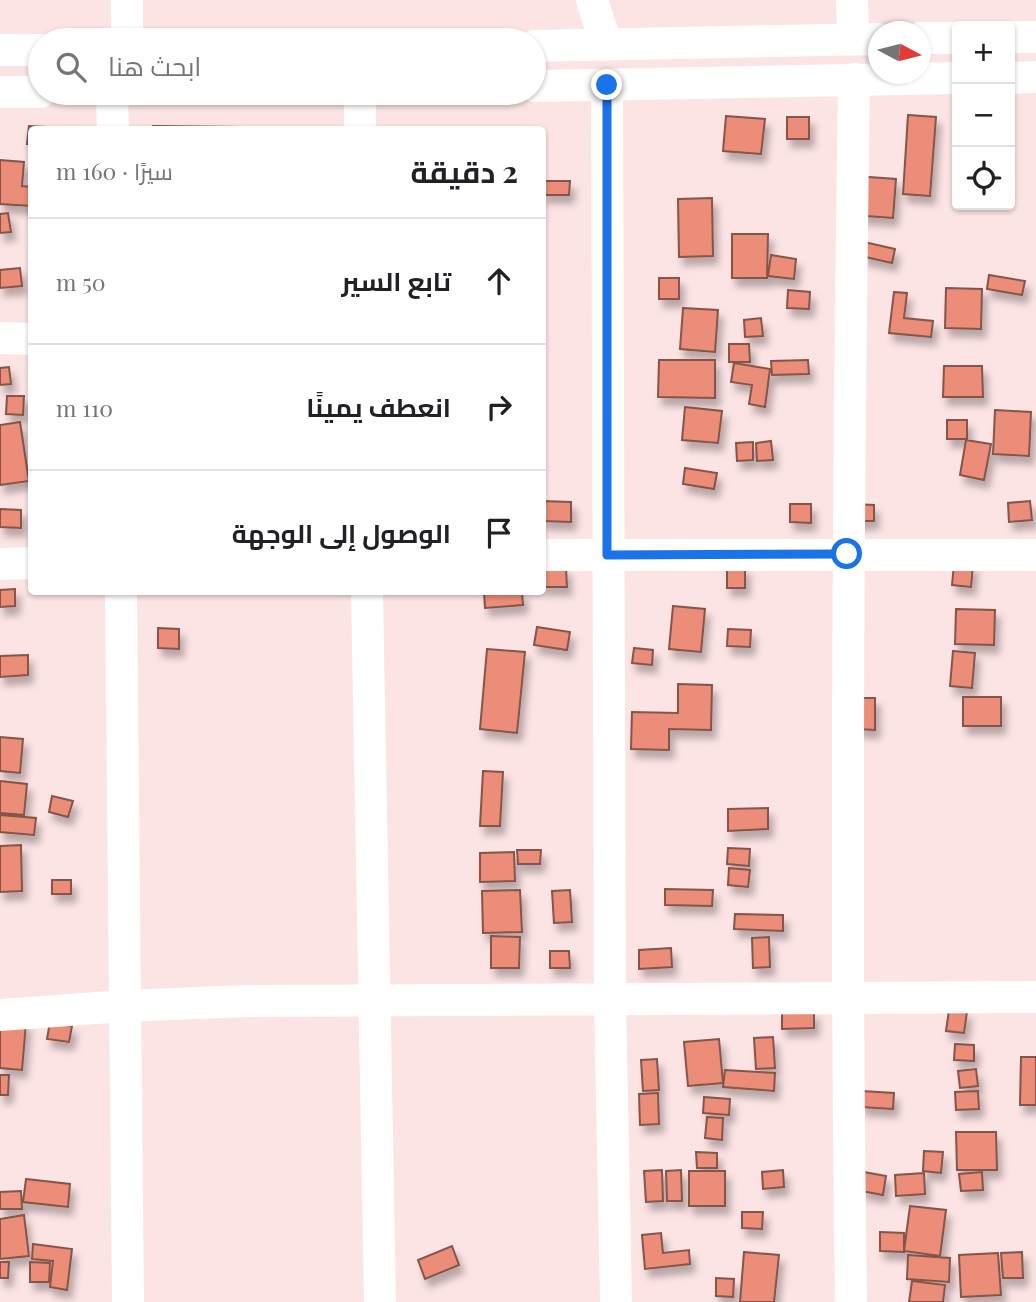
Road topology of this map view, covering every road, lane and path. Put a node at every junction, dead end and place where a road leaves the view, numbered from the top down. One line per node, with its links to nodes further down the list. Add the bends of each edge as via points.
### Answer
1 (127, 0): 4 (street)
2 (592, 0): 10 (street)
3 (852, 0): 9 (street)
4 (127, 28)
5 (1015, 37): 6 (street)
6 (1036, 37)
7 (931, 38): 8 (street)
8 (952, 38)
9 (866, 39): 10 (street)
10 (606, 45): 11 (street)
11 (546, 46)
12 (0, 50): 13 (street)
13 (28, 50)
14 (1036, 77): 16 (street)
15 (952, 78): 17 (street)
16 (1015, 78)
17 (854, 79): 18 (street); 28 (street)
18 (607, 85): 19 (street); 30 (street)
19 (546, 86)
20 (0, 92): 21 (street)
21 (28, 92)
22 (112, 105): 24 (street)
23 (360, 105): 25 (street)
24 (113, 126)
25 (360, 126)
26 (0, 338): 27 (street)
27 (28, 339)
28 (847, 554): 30 (street); 31 (street); 38 (street)
29 (546, 555): 30 (street)
30 (607, 555): 39 (street)
31 (1036, 555)
32 (28, 563): 33 (street)
33 (0, 564)
34 (121, 595): 40 (street)
35 (367, 595): 37 (street)
36 (1036, 996): 38 (street)
37 (376, 999): 39 (street); 40 (street); 43 (street)
38 (847, 999): 39 (street); 45 (street)
39 (610, 1000): 44 (street)
40 (124, 1006): 41 (street); 42 (street)
41 (0, 1015)
42 (128, 1302)
43 (380, 1302)
44 (616, 1302)
45 (851, 1302)

